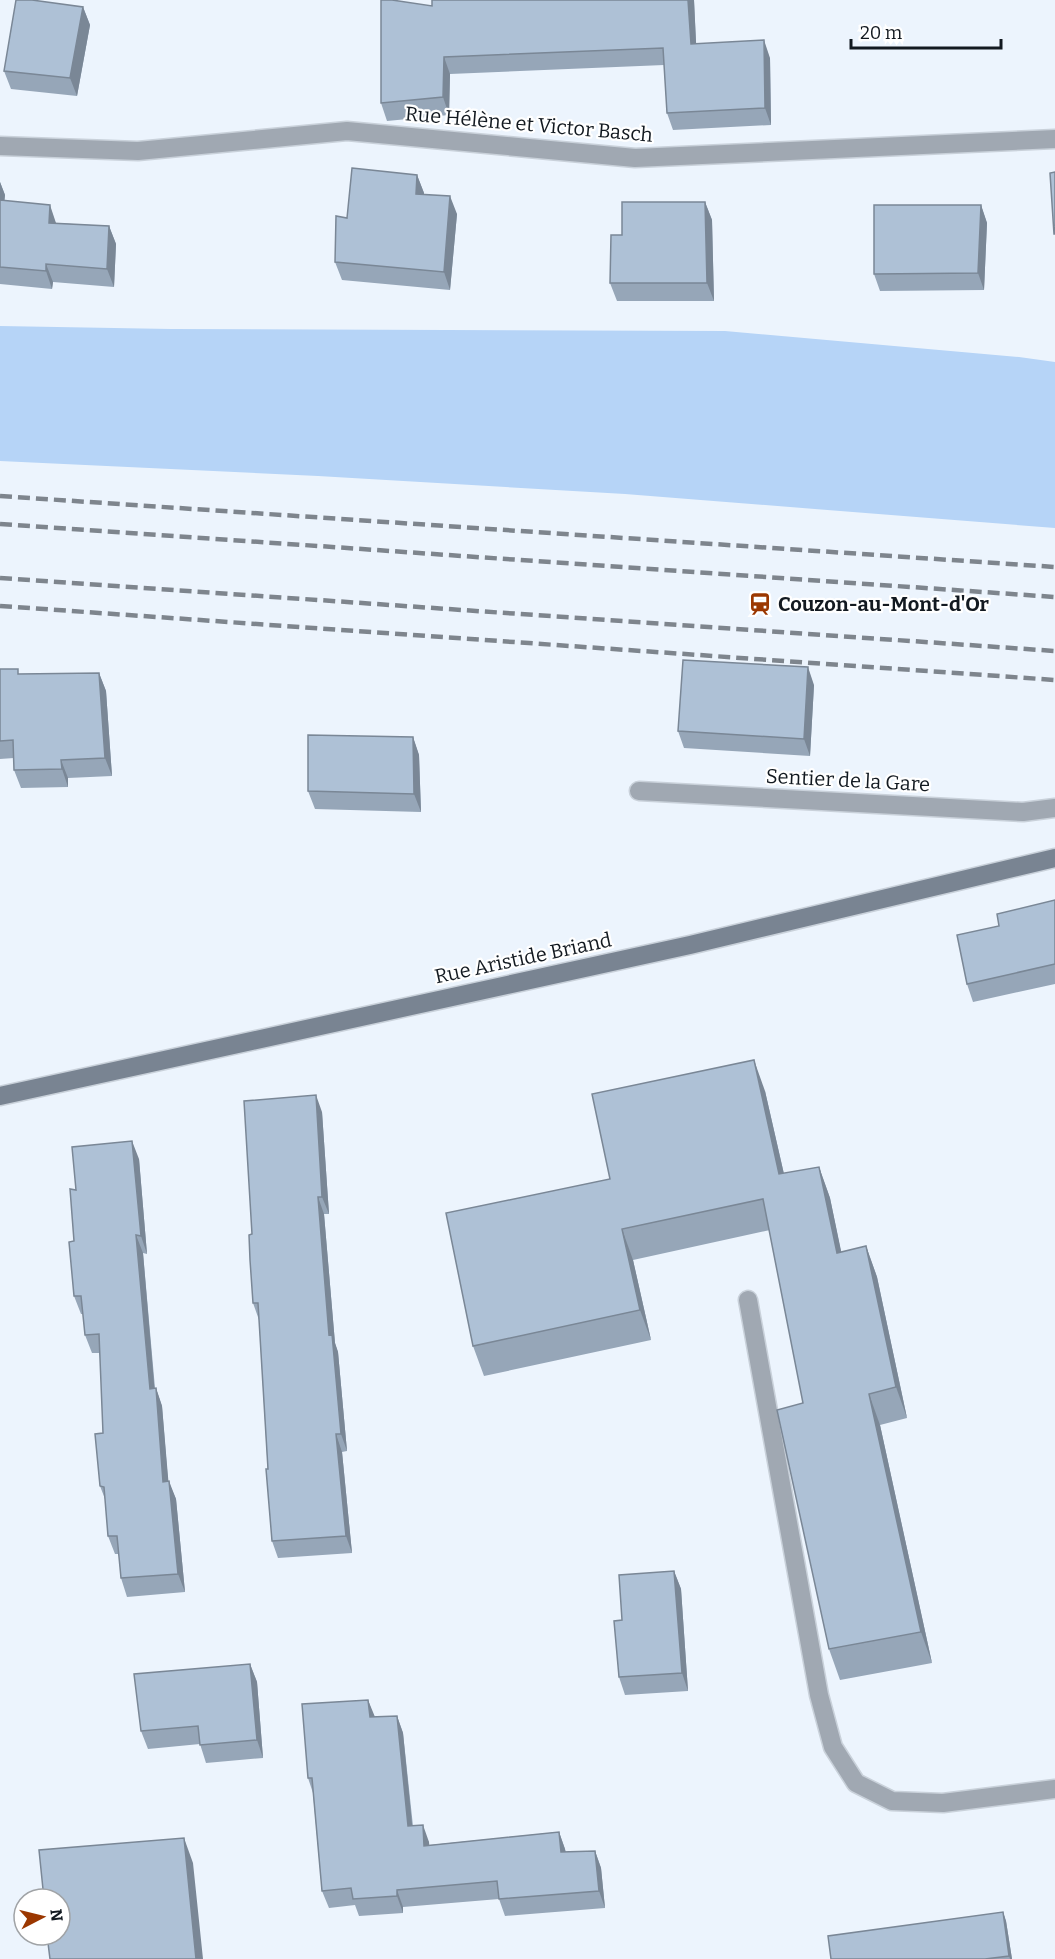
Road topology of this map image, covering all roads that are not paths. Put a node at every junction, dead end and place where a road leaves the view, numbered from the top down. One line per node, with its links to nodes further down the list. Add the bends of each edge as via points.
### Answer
1 (1055, 139): 2 (street, Rue Hélène et Victor Basch, via 635,158 347,131 138,151)
2 (0, 146)
3 (639, 791): 4 (street, Sentier de la Gare, via 1023,812)
4 (1055, 808)
5 (1055, 858): 6 (street, Rue Aristide Briand, via 690,945)
6 (0, 1096)
7 (748, 1299): 8 (street, via 819,1695 833,1747 856,1783 892,1801 943,1803)
8 (1055, 1789)

